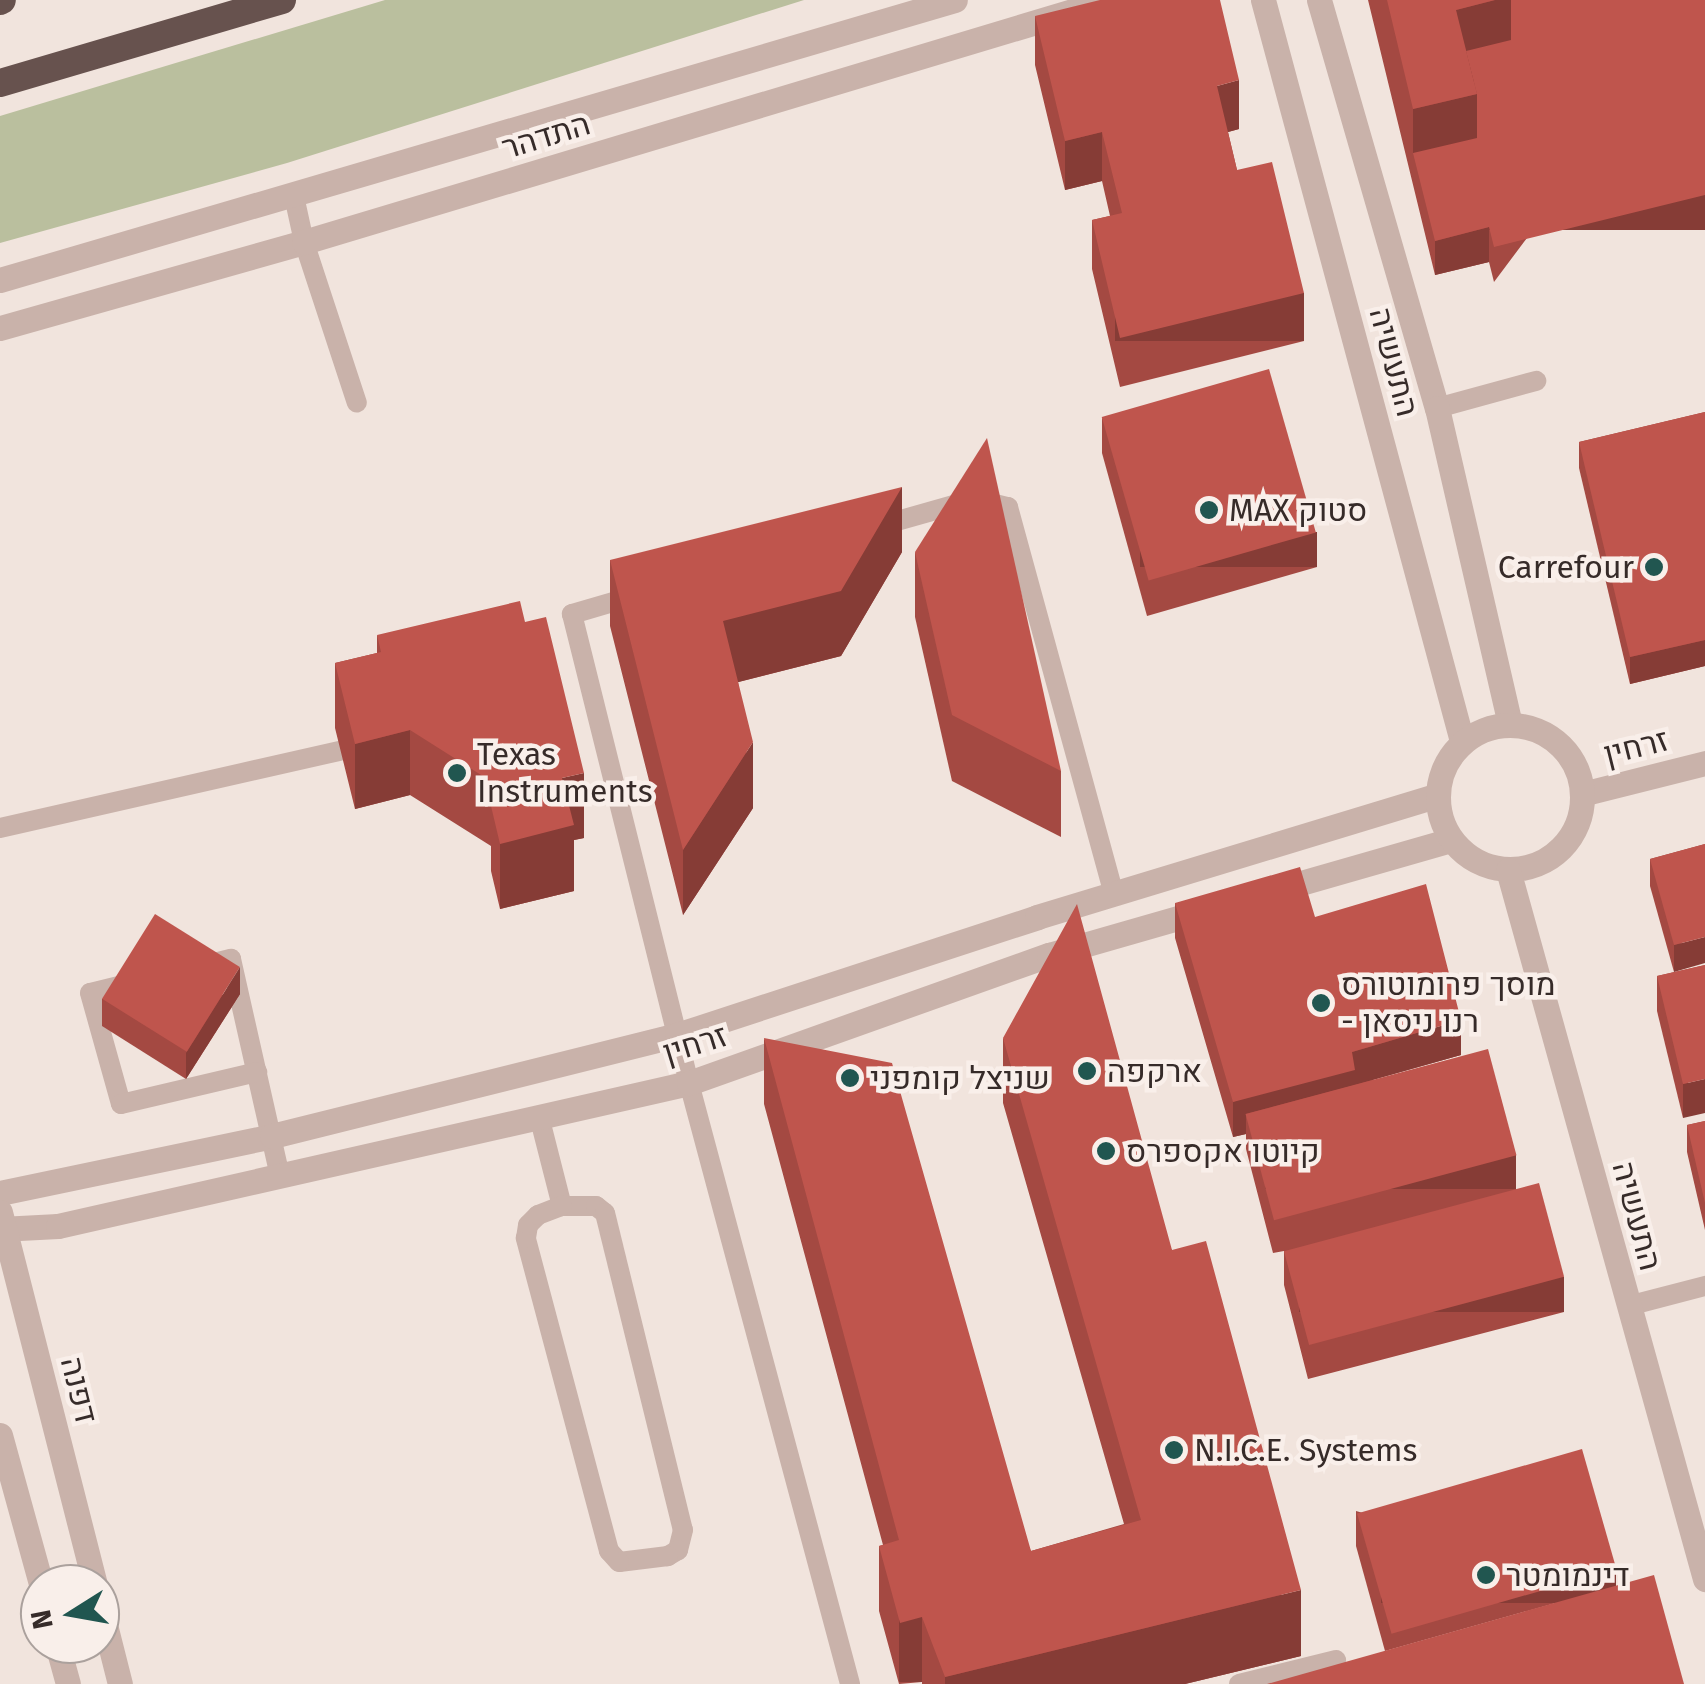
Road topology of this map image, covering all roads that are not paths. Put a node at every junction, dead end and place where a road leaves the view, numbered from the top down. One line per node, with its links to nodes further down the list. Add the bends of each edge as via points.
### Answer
1 (282, 0): 6 (highway)
2 (954, 0): 7 (street, התדהר)
3 (1109, 0): 8 (street, התדהר)
4 (1263, 0): 17 (street, התעשיה)
5 (1319, 0): 13 (street, התעשיה)
6 (0, 83)
7 (294, 196): 8 (lane); 9 (street, התדהר)
8 (304, 242): 10 (street, התדהר); 12 (lane)
9 (0, 280)
10 (0, 328)
11 (1536, 381): 13 (lane)
12 (356, 403)
13 (1437, 408): 16 (street, התעשיה)
14 (860, 532): 25 (lane, via 975,500 1008,507)
15 (649, 592): 26 (lane, via 572,614)
16 (1510, 723): 17 (street); 20 (street, via 1542,731 1566,750)
17 (1462, 740): 21 (street, via 1443,765)
18 (340, 751): 22 (lane)
19 (1705, 763): 20 (street, זרחין)
20 (1582, 794): 24 (street, via 1568,841 1546,860)
21 (1436, 796): 23 (street); 25 (street, זרחין)
22 (0, 828)
23 (1451, 840): 24 (street, via 1473,861); 28 (street, זרחין, via 1049,955)
24 (1508, 870): 36 (street, התעשיה)
25 (1114, 894): 26 (street, זרחין)
26 (677, 1035): 28 (lane); 30 (street, זרחין)
27 (257, 1072): 27 (lane, via 231,959 90,993 121,1104); 30 (lane)
28 (689, 1083): 29 (street, זרחין); 42 (lane)
29 (539, 1116): 31 (street, זרחין); 33 (lane)
30 (272, 1136): 31 (lane); 32 (street, זרחין)
31 (280, 1176): 34 (street, זרחין, via 58,1226)
32 (0, 1193)
33 (562, 1206): 33 (lane, via 538,1215 526,1238 609,1550 618,1562 668,1556 678,1550 683,1530 604,1214 596,1206)
34 (2, 1223): 39 (street, דפנה)
35 (1705, 1286): 36 (lane)
36 (1628, 1306): 40 (street, התעשיה)
37 (0, 1435): 38 (street)
38 (35, 1564)
39 (90, 1564)
40 (1705, 1579)
41 (1336, 1660): 43 (lane)
42 (850, 1684)
43 (1239, 1684)

